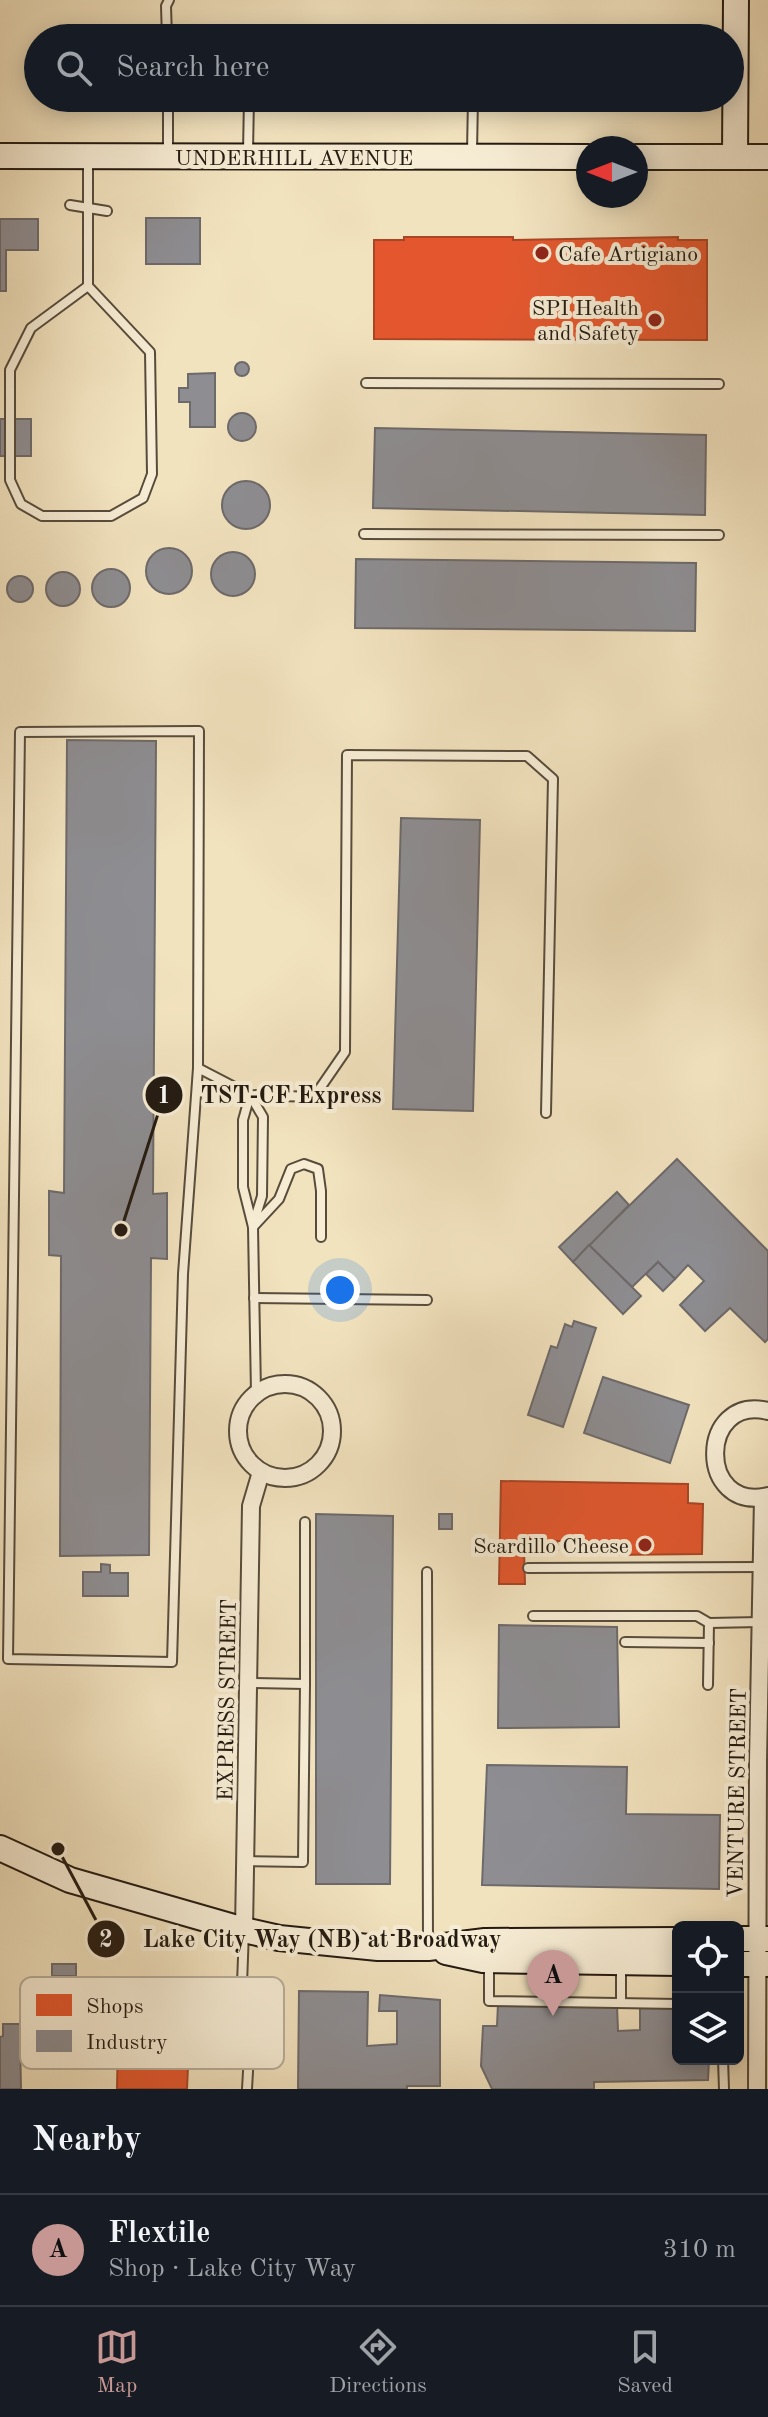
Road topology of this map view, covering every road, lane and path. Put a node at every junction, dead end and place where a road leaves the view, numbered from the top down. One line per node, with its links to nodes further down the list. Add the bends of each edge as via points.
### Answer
1 (169, 0): 3 (lane)
2 (736, 0): 4 (street)
3 (167, 24)
4 (736, 24)
5 (168, 112): 11 (lane)
6 (249, 112): 12 (lane)
7 (473, 112): 13 (lane)
8 (735, 112): 16 (street)
9 (0, 156): 10 (street, UNDERHILL AVENUE)
10 (88, 156): 11 (street, UNDERHILL AVENUE); 19 (lane)
11 (168, 157): 12 (street, UNDERHILL AVENUE)
12 (248, 157): 13 (street, UNDERHILL AVENUE)
13 (472, 157): 14 (street, UNDERHILL AVENUE)
14 (576, 157)
15 (648, 157): 16 (street)
16 (735, 157): 17 (street)
17 (768, 157)
18 (70, 205): 19 (lane)
19 (88, 207): 20 (lane); 21 (lane)
20 (107, 211)
21 (88, 286): 21 (lane, via 150,352 152,474 143,498 111,516 42,516 21,504 10,480 10,370 31,328)
22 (366, 383): 23 (lane)
23 (719, 384)
24 (364, 534): 25 (lane)
25 (719, 535)
26 (198, 1068): 26 (lane, via 199,731 20,732 8,1659 172,1662 183,1274); 27 (lane)
27 (250, 1095): 28 (lane, via 314,1097 345,1052 347,755 527,756 553,779); 29 (lane, via 243,1120 243,1187); 29 (lane, via 263,1117 262,1196)
28 (546, 1113)
29 (253, 1227): 30 (lane, via 279,1199 291,1169 304,1164 318,1169); 31 (lane)
30 (321, 1237)
31 (254, 1298): 32 (lane); 33 (lane)
32 (427, 1300)
33 (256, 1393): 35 (street, via 239,1418 238,1434 241,1449); 35 (street, via 270,1385 301,1385 326,1405 332,1420 329,1451 320,1464 292,1478)
34 (768, 1411): 36 (street, VENTURE STREET, via 734,1416 723,1426 713,1454 716,1469 734,1491)
35 (261, 1472): 46 (street, EXPRESS STREET, via 251,1506)
36 (765, 1497): 38 (street, VENTURE STREET)
37 (305, 1522): 47 (lane)
38 (761, 1567): 39 (lane); 42 (street, VENTURE STREET)
39 (528, 1568)
40 (427, 1572): 55 (lane)
41 (533, 1616): 43 (lane, via 697,1616)
42 (760, 1622): 43 (lane); 49 (street, VENTURE STREET)
43 (709, 1623): 45 (lane)
44 (625, 1642): 45 (lane)
45 (709, 1643): 48 (lane)
46 (248, 1683): 47 (lane); 51 (street, EXPRESS STREET)
47 (305, 1684): 51 (lane, via 303,1862)
48 (708, 1685)
49 (763, 1761): 53 (street, VENTURE STREET)
50 (0, 1848): 52 (street, via 70,1880)
51 (245, 1861): 52 (street, EXPRESS STREET)
52 (244, 1930): 55 (street, via 378,1948); 60 (lane)
53 (754, 1939): 59 (street, VENTURE STREET)
54 (672, 1940): 55 (street, via 485,1941)
55 (428, 1948): 56 (street)
56 (489, 1960): 57 (street); 61 (lane, via 489,2001)
57 (621, 1962): 58 (street); 61 (lane)
58 (672, 1963)
59 (754, 1964): 67 (street, VENTURE STREET)
60 (242, 1977)
61 (621, 2003): 62 (lane)
62 (672, 2004)
63 (723, 2065): 66 (lane)
64 (248, 2069): 65 (lane)
65 (247, 2089)
66 (724, 2089)
67 (757, 2089)

